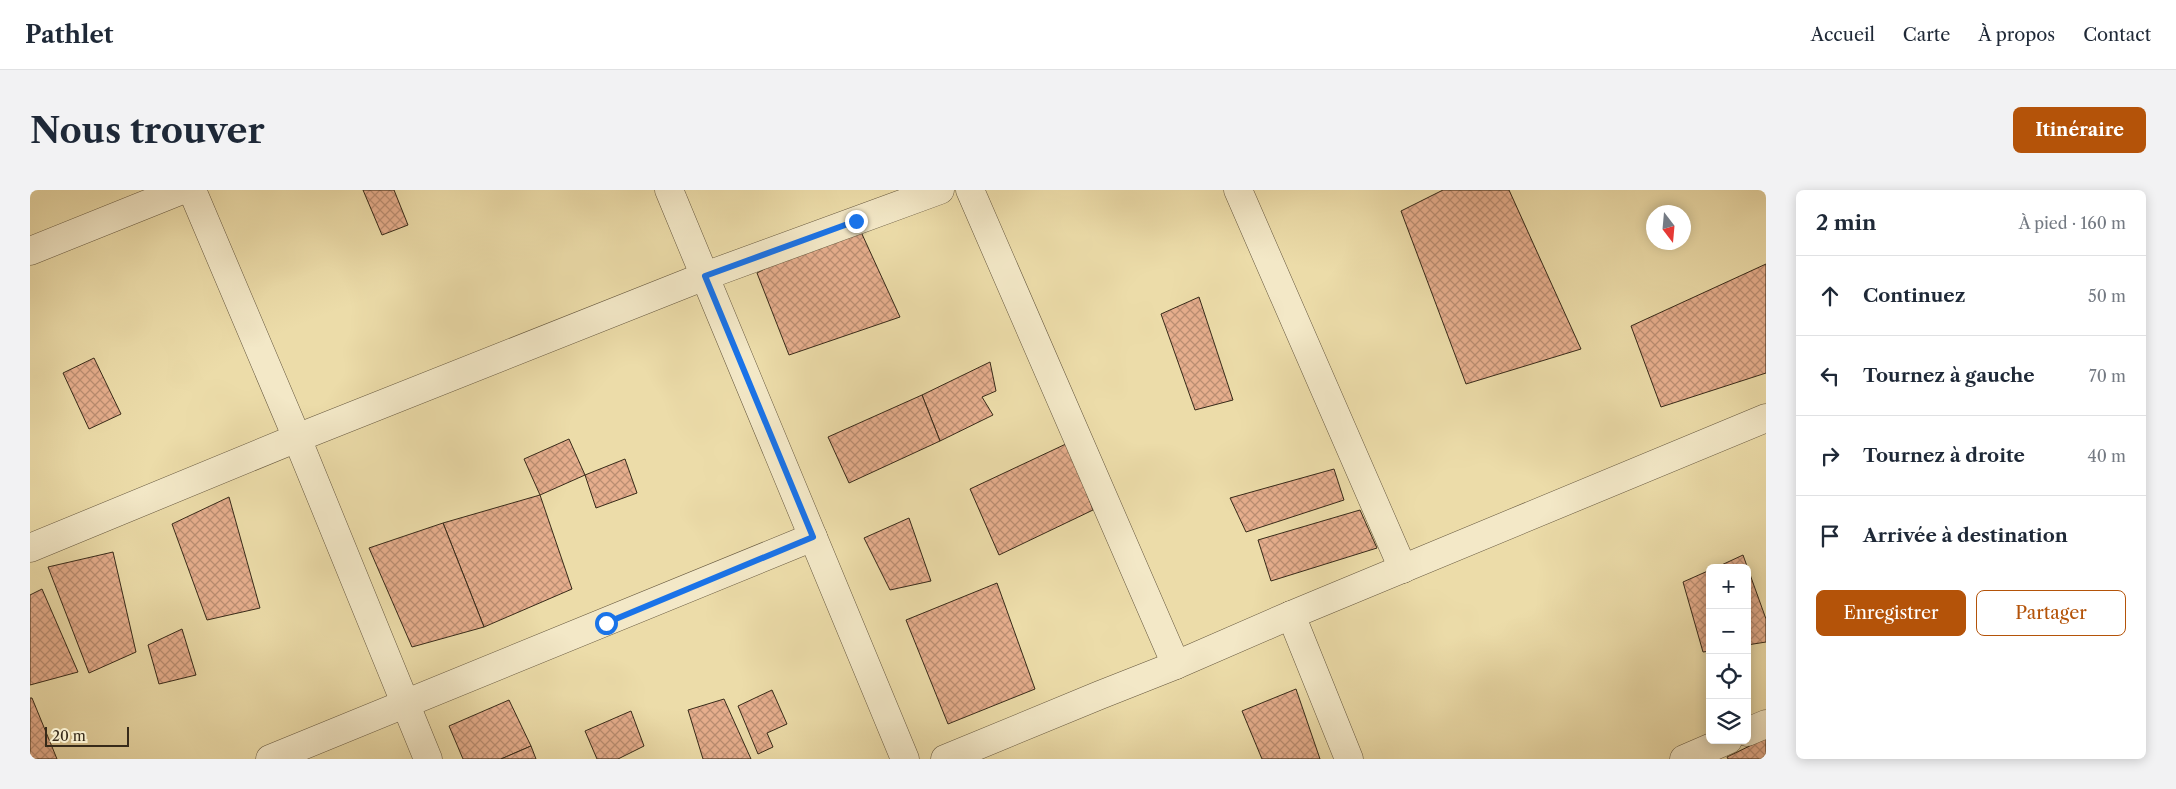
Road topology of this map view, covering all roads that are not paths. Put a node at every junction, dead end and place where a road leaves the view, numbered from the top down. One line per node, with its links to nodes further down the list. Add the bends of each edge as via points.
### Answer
1 (182, 190): 7 (street)
2 (192, 190): 10 (street)
3 (669, 190): 8 (street)
4 (940, 190): 8 (street)
5 (970, 190): 15 (street)
6 (1238, 190): 13 (street)
7 (30, 251)
8 (705, 276): 10 (street); 11 (street)
9 (1766, 418): 13 (street)
10 (297, 438): 12 (street); 16 (street)
11 (813, 537): 16 (street); 22 (street)
12 (30, 548)
13 (1403, 569): 14 (street)
14 (1291, 615): 15 (street); 24 (street)
15 (1176, 665): 23 (street)
16 (407, 704): 20 (street); 21 (street)
17 (1766, 724): 18 (street)
18 (1751, 730)
19 (1719, 744): 25 (street)
20 (270, 759)
21 (428, 759)
22 (906, 759)
23 (944, 759)
24 (1350, 759)
25 (1684, 759)

